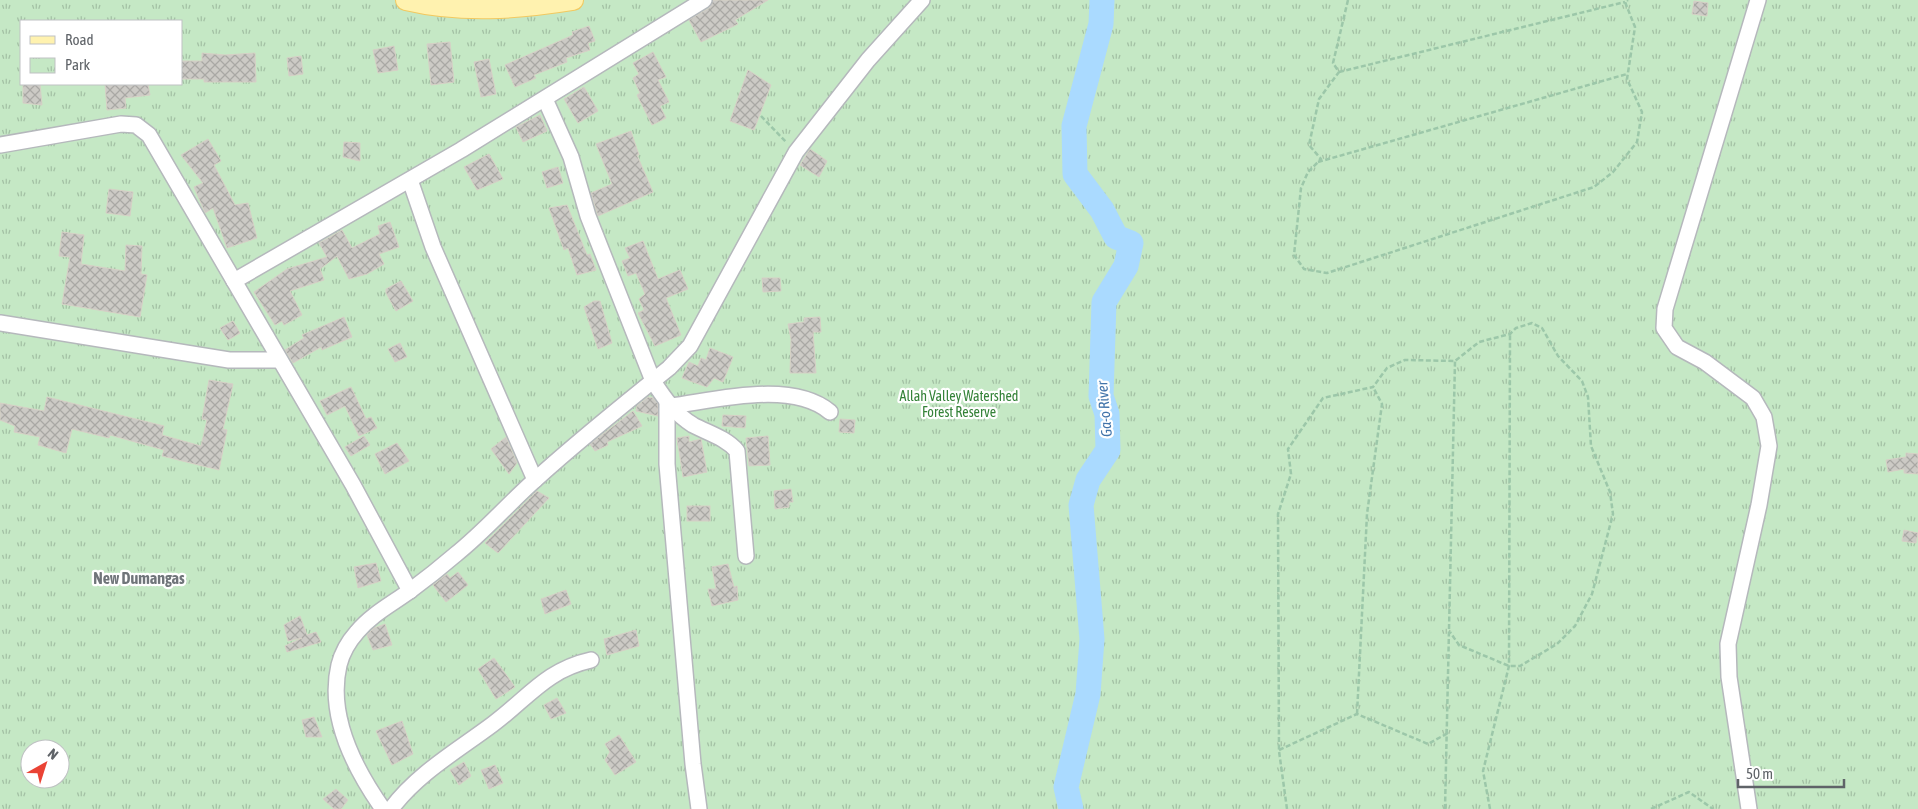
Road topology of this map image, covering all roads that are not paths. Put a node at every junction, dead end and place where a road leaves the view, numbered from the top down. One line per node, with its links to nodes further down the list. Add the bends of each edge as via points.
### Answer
1 (406, 0): 2 (main road, via 470,9 528,7)
2 (573, 0)
3 (704, 0): 6 (street)
4 (922, 0): 12 (street, via 868,60 796,152 690,346)
5 (1758, 0): 22 (street, via 1665,309 1664,328 1677,347 1705,362 1753,398 1764,417 1769,446 1728,644 1729,678)
6 (545, 99): 8 (street); 12 (street, via 571,157 588,216)
7 (0, 145): 9 (street, via 121,124 143,129)
8 (410, 180): 9 (street); 15 (street, via 433,248)
9 (234, 281): 11 (street)
10 (0, 323): 11 (street, via 229,360)
11 (278, 360): 17 (street, via 353,485)
12 (653, 381): 13 (street); 15 (street)
13 (669, 405): 14 (street, via 779,395 810,399); 16 (street, via 692,424 737,451); 21 (street, via 667,464)
14 (830, 412)
15 (534, 480): 17 (street, via 456,555)
16 (746, 556)
17 (410, 591): 19 (street, via 375,614 357,631 339,664 338,717 369,789)
18 (591, 660): 20 (street, via 573,664 538,683 498,720 419,777)
19 (383, 809)
20 (391, 809)
21 (699, 809)
22 (1749, 809)

